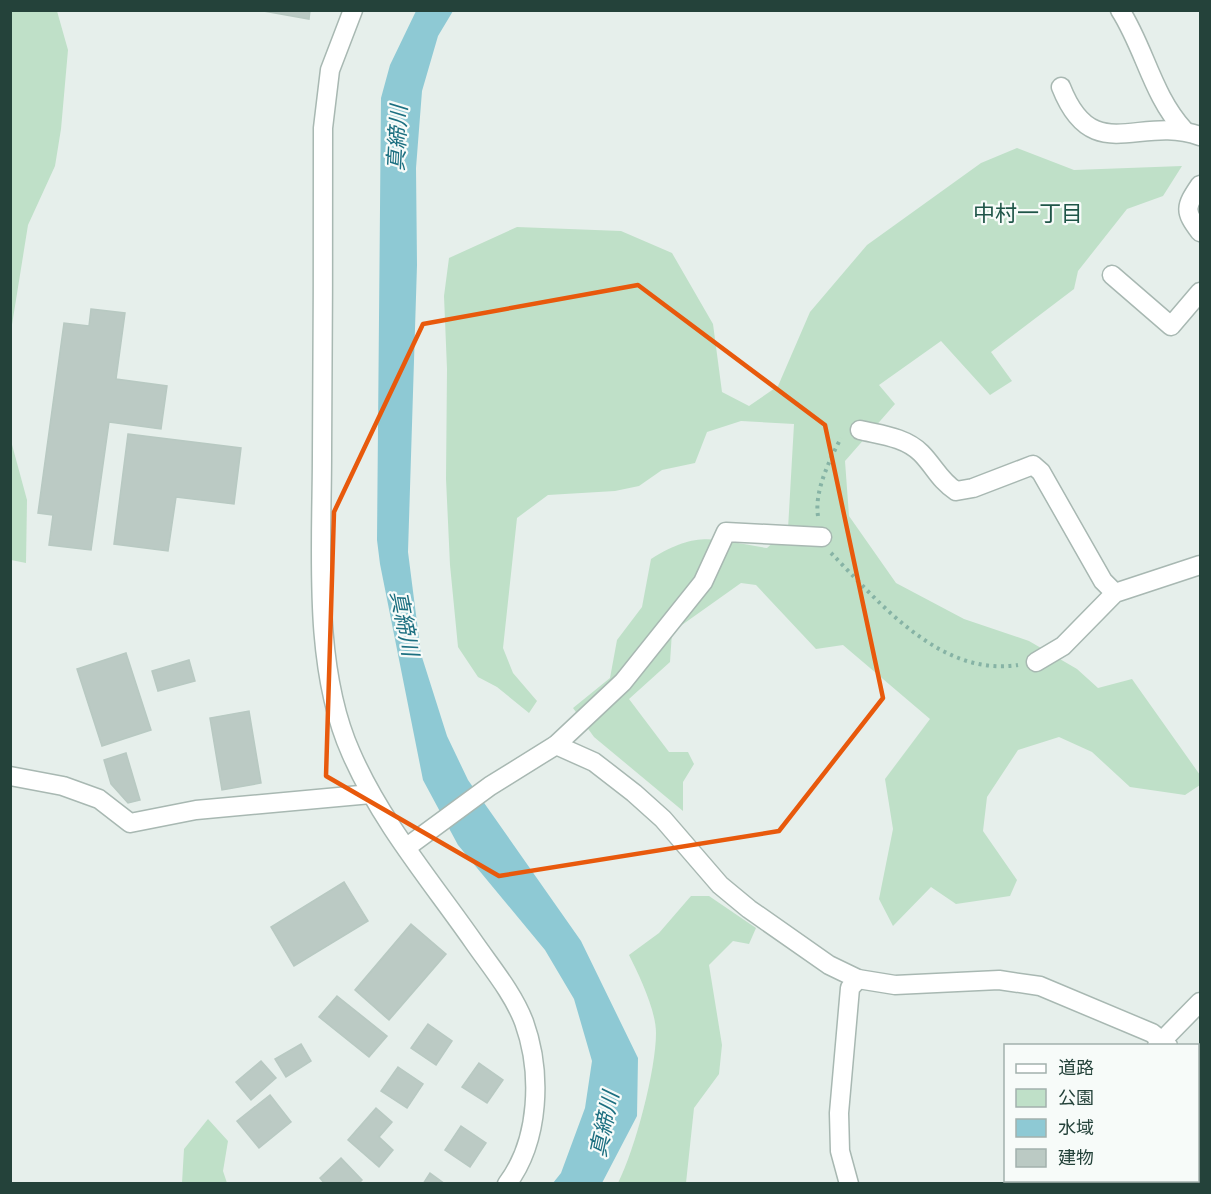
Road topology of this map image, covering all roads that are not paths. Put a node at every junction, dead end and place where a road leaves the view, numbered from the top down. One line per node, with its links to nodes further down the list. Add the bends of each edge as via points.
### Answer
1 (353, 10): 16 (street, via 330,70 323,128 324,612 327,670 338,717)
2 (1120, 10): 4 (street, via 1162,103)
3 (1061, 87): 4 (street, via 1069,109 1090,130 1104,134)
4 (1192, 133)
5 (1200, 185): 6 (street, via 1188,202 1188,217)
6 (1200, 232)
7 (1112, 275): 8 (street, via 1171,326)
8 (1200, 292)
9 (860, 430): 12 (street, via 903,440 921,453 945,484 956,491 1033,465 1041,472 1103,581)
10 (822, 537): 14 (street, via 726,532 703,582 668,628 623,682)
11 (1200, 565): 12 (street)
12 (1116, 593): 13 (street, via 1063,646)
13 (1036, 662)
14 (556, 745): 17 (street, via 490,786); 18 (street, via 594,762 634,793 663,819 720,885 749,909 829,965)
15 (10, 776): 16 (street, via 63,786 99,799 130,824 196,810)
16 (371, 794): 17 (street)
17 (414, 842): 21 (street, via 504,985 523,1020 534,1058 531,1132)
18 (858, 979): 20 (street, via 895,985 999,980 1040,986 1131,1023); 22 (street, via 850,988 839,1113 840,1150)
19 (1200, 1002): 20 (street)
20 (1162, 1044)
21 (507, 1184)
22 (849, 1184)

